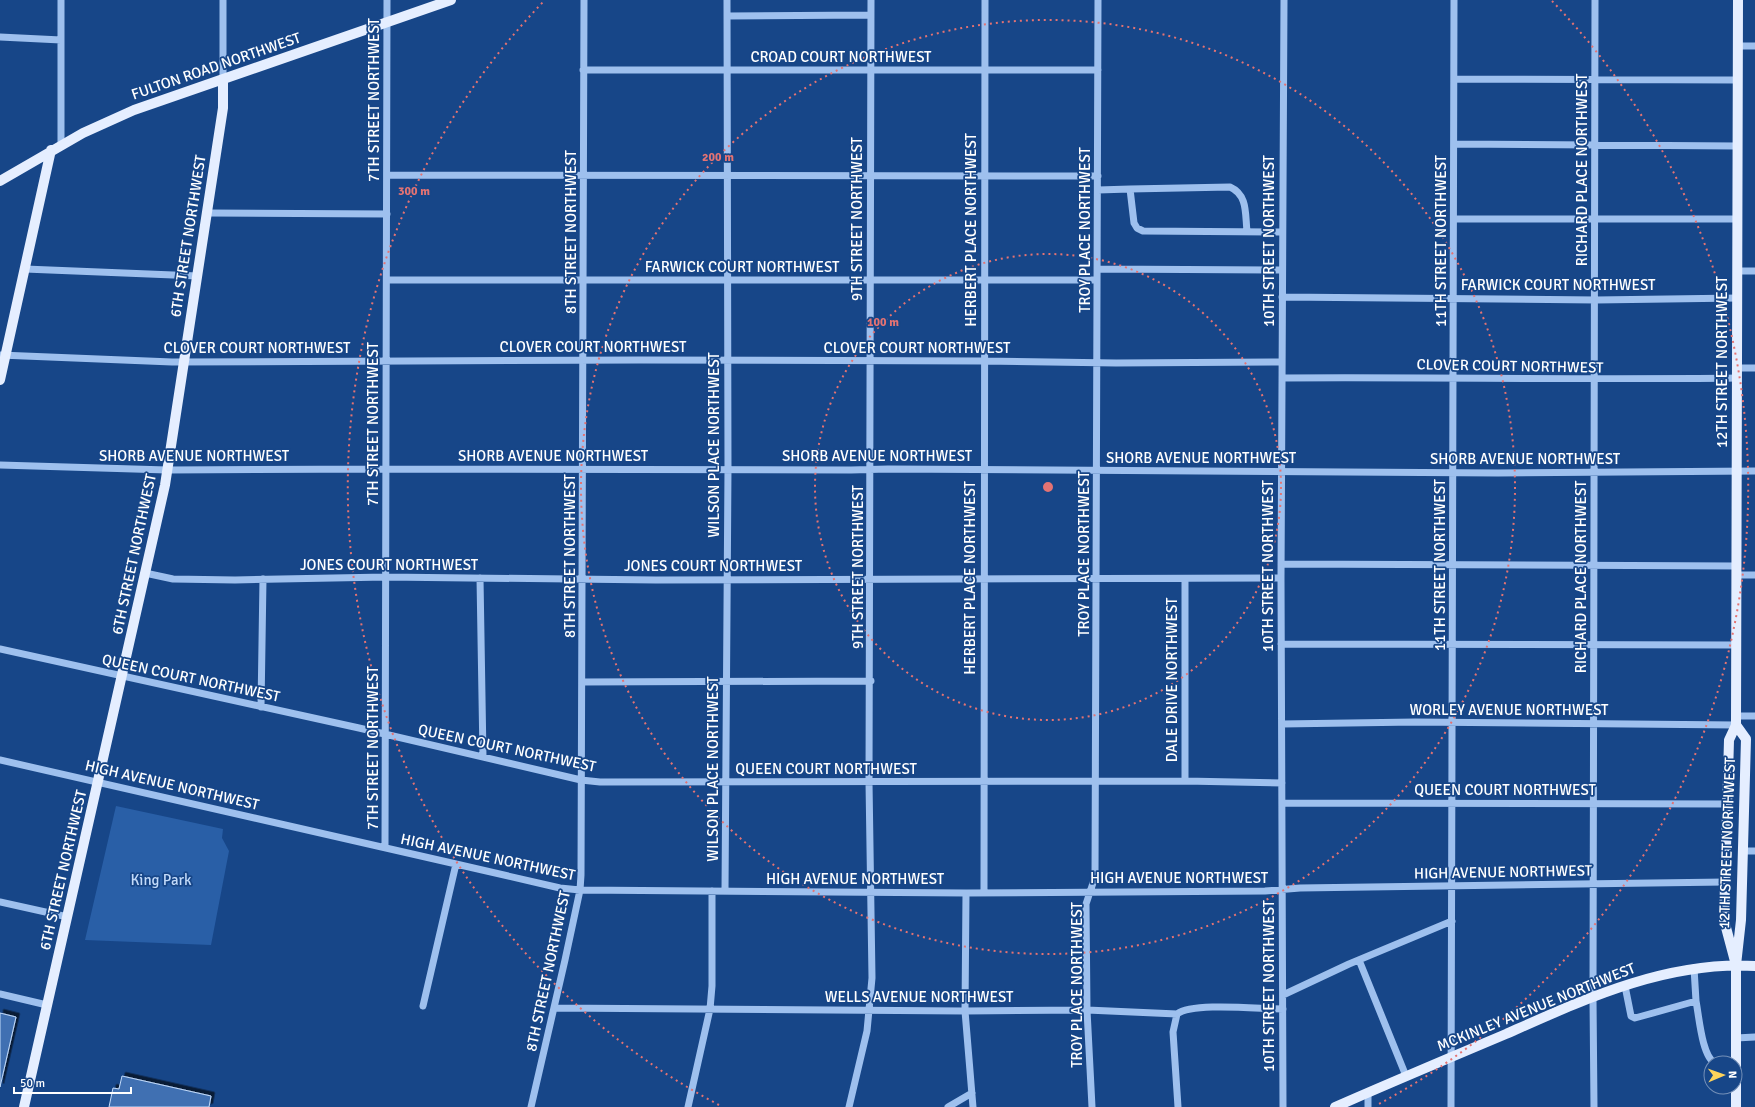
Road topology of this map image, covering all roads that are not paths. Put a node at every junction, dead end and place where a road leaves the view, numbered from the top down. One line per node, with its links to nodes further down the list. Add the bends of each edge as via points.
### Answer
1 (61, 0): 18 (street)
2 (223, 0): 26 (street, 6TH STREET NORTHWEST)
3 (387, 0): 16 (street, 7TH STREET NORTHWEST)
4 (451, 0): 16 (main road, FULTON ROAD NORTHWEST)
5 (584, 0): 21 (street, 8TH STREET NORTHWEST)
6 (727, 0): 15 (street, WILSON PLACE NORTHWEST)
7 (871, 0): 14 (street, 9TH STREET NORTHWEST)
8 (985, 0): 23 (street, HERBERT PLACE NORTHWEST)
9 (1098, 0): 24 (street, TROY PLACE NORTHWEST)
10 (1284, 0): 50 (street, 10TH STREET NORTHWEST)
11 (1454, 0): 27 (street, 11TH STREET NORTHWEST)
12 (1595, 0): 28 (street, RICHARD PLACE NORTHWEST)
13 (1738, 0): 19 (main road, 12TH STREET NORTHWEST)
14 (870, 15): 15 (street); 22 (street, 9TH STREET NORTHWEST)
15 (727, 16): 25 (street, WILSON PLACE NORTHWEST)
16 (387, 23): 26 (main road, FULTON ROAD NORTHWEST); 35 (street, 7TH STREET NORTHWEST)
17 (0, 37): 18 (street)
18 (61, 40): 30 (street)
19 (1738, 46): 20 (street); 29 (main road, 12TH STREET NORTHWEST)
20 (1755, 46)
21 (583, 70): 25 (street, CROAD COURT NORTHWEST); 36 (street, 8TH STREET NORTHWEST)
22 (870, 70): 23 (street, CROAD COURT NORTHWEST); 25 (street, CROAD COURT NORTHWEST); 38 (street, 9TH STREET NORTHWEST)
23 (984, 70): 24 (street, CROAD COURT NORTHWEST); 39 (street, HERBERT PLACE NORTHWEST)
24 (1098, 70): 40 (street, TROY PLACE NORTHWEST)
25 (728, 71): 37 (street, WILSON PLACE NORTHWEST)
26 (223, 79): 30 (main road, FULTON ROAD NORTHWEST, via 134,110); 44 (main road, 6TH STREET NORTHWEST, via 223,108)
27 (1454, 80): 28 (street); 31 (street, 11TH STREET NORTHWEST)
28 (1595, 80): 29 (street); 32 (street, RICHARD PLACE NORTHWEST)
29 (1738, 80): 33 (main road, 12TH STREET NORTHWEST)
30 (61, 144): 34 (main road, FULTON ROAD NORTHWEST)
31 (1454, 144): 32 (street); 46 (street, 11TH STREET NORTHWEST)
32 (1595, 144): 33 (street); 47 (street, RICHARD PLACE NORTHWEST)
33 (1738, 146): 48 (main road, 12TH STREET NORTHWEST)
34 (51, 150): 41 (main road, FULTON ROAD NORTHWEST); 51 (main road)
35 (387, 175): 36 (street); 45 (street, 7TH STREET NORTHWEST)
36 (584, 175): 37 (street); 58 (street, 8TH STREET NORTHWEST)
37 (728, 175): 38 (street); 59 (street, WILSON PLACE NORTHWEST)
38 (871, 176): 39 (street); 61 (street, 9TH STREET NORTHWEST)
39 (984, 176): 40 (street); 62 (street, HERBERT PLACE NORTHWEST)
40 (1098, 176): 43 (street, TROY PLACE NORTHWEST)
41 (0, 181)
42 (1130, 188): 43 (street); 49 (street, via 1230,187 1237,190 1244,199); 49 (street, via 1134,223 1143,231)
43 (1098, 190): 52 (street, TROY PLACE NORTHWEST)
44 (207, 213): 45 (street); 56 (main road, 6TH STREET NORTHWEST)
45 (387, 214): 57 (street, 7TH STREET NORTHWEST)
46 (1454, 219): 47 (street); 64 (street, 11TH STREET NORTHWEST)
47 (1595, 220): 48 (street); 66 (street, RICHARD PLACE NORTHWEST)
48 (1738, 220): 54 (main road, 12TH STREET NORTHWEST)
49 (1247, 231): 50 (street)
50 (1282, 232): 53 (street, 10TH STREET NORTHWEST)
51 (25, 269): 56 (street); 67 (main road)
52 (1098, 269): 53 (street); 60 (street, TROY PLACE NORTHWEST)
53 (1282, 270): 63 (street, 10TH STREET NORTHWEST)
54 (1738, 271): 55 (street); 65 (main road, 12TH STREET NORTHWEST)
55 (1755, 271)
56 (198, 276): 73 (main road, 6TH STREET NORTHWEST)
57 (387, 280): 58 (street, FARWICK COURT NORTHWEST); 68 (street, 7TH STREET NORTHWEST)
58 (584, 280): 59 (street, FARWICK COURT NORTHWEST); 70 (street, 8TH STREET NORTHWEST)
59 (728, 280): 61 (street, FARWICK COURT NORTHWEST); 69 (street, WILSON PLACE NORTHWEST)
60 (1098, 280): 62 (street, FARWICK COURT NORTHWEST); 74 (street, TROY PLACE NORTHWEST)
61 (870, 281): 62 (street, FARWICK COURT NORTHWEST); 71 (street, 9TH STREET NORTHWEST)
62 (983, 281): 72 (street, HERBERT PLACE NORTHWEST)
63 (1282, 297): 64 (street, FARWICK COURT NORTHWEST); 75 (street, 10TH STREET NORTHWEST)
64 (1454, 298): 66 (street, FARWICK COURT NORTHWEST); 78 (street, 11TH STREET NORTHWEST)
65 (1738, 298): 66 (street, FARWICK COURT NORTHWEST); 76 (main road, 12TH STREET NORTHWEST)
66 (1596, 300): 82 (street, RICHARD PLACE NORTHWEST)
67 (3, 355): 73 (street, CLOVER COURT NORTHWEST); 81 (main road)
68 (386, 360): 70 (street, CLOVER COURT NORTHWEST); 73 (street, CLOVER COURT NORTHWEST); 84 (street, 7TH STREET NORTHWEST)
69 (728, 360): 70 (street, CLOVER COURT NORTHWEST); 71 (street, CLOVER COURT NORTHWEST); 89 (street, WILSON PLACE NORTHWEST)
70 (584, 361): 85 (street, 8TH STREET NORTHWEST)
71 (870, 361): 72 (street, CLOVER COURT NORTHWEST); 86 (street, 9TH STREET NORTHWEST)
72 (983, 361): 74 (street, CLOVER COURT NORTHWEST); 87 (street, HERBERT PLACE NORTHWEST)
73 (185, 362): 88 (main road, 6TH STREET NORTHWEST)
74 (1097, 362): 75 (street, CLOVER COURT NORTHWEST); 90 (street, TROY PLACE NORTHWEST)
75 (1282, 362): 79 (street, 10TH STREET NORTHWEST)
76 (1737, 368): 77 (street); 80 (main road, 12TH STREET NORTHWEST)
77 (1755, 368)
78 (1454, 377): 79 (street, CLOVER COURT NORTHWEST); 82 (street, CLOVER COURT NORTHWEST); 94 (street, 11TH STREET NORTHWEST)
79 (1282, 378): 91 (street, 10TH STREET NORTHWEST)
80 (1737, 378): 82 (street, CLOVER COURT NORTHWEST); 92 (main road, 12TH STREET NORTHWEST)
81 (0, 380)
82 (1596, 380): 95 (street, RICHARD PLACE NORTHWEST)
83 (0, 465): 88 (street, SHORB AVENUE NORTHWEST)
84 (386, 469): 85 (street, SHORB AVENUE NORTHWEST); 88 (street, SHORB AVENUE NORTHWEST); 102 (street, 7TH STREET NORTHWEST)
85 (583, 469): 89 (street, SHORB AVENUE NORTHWEST); 104 (street, 8TH STREET NORTHWEST)
86 (871, 469): 87 (street, SHORB AVENUE NORTHWEST); 89 (street, SHORB AVENUE NORTHWEST); 105 (street, 9TH STREET NORTHWEST)
87 (984, 469): 90 (street, SHORB AVENUE NORTHWEST); 110 (street, HERBERT PLACE NORTHWEST)
88 (168, 470): 100 (main road, 6TH STREET NORTHWEST)
89 (728, 470): 109 (street, WILSON PLACE NORTHWEST)
90 (1097, 470): 91 (street, SHORB AVENUE NORTHWEST); 106 (street, TROY PLACE NORTHWEST)
91 (1281, 471): 94 (street, SHORB AVENUE NORTHWEST); 96 (street, 10TH STREET NORTHWEST)
92 (1737, 471): 93 (street, SHORB AVENUE NORTHWEST); 95 (street, SHORB AVENUE NORTHWEST); 99 (main road, 12TH STREET NORTHWEST)
93 (1755, 471)
94 (1453, 472): 95 (street, SHORB AVENUE NORTHWEST); 97 (street, 11TH STREET NORTHWEST)
95 (1594, 472): 98 (street, RICHARD PLACE NORTHWEST)
96 (1281, 564): 97 (street); 107 (street, 10TH STREET NORTHWEST)
97 (1453, 564): 98 (street); 113 (street, 11TH STREET NORTHWEST)
98 (1594, 565): 99 (street); 114 (street, RICHARD PLACE NORTHWEST)
99 (1736, 570): 101 (street); 115 (main road, 12TH STREET NORTHWEST)
100 (145, 573): 108 (street, JONES COURT NORTHWEST, via 173,579); 117 (main road, 6TH STREET NORTHWEST)
101 (1755, 575)
102 (386, 577): 103 (street, JONES COURT NORTHWEST); 108 (street, JONES COURT NORTHWEST); 127 (street, 7TH STREET NORTHWEST)
103 (480, 578): 104 (street, JONES COURT NORTHWEST); 128 (street)
104 (583, 578): 109 (street, JONES COURT NORTHWEST); 119 (street, 8TH STREET NORTHWEST)
105 (871, 578): 109 (street, JONES COURT NORTHWEST); 110 (street, JONES COURT NORTHWEST); 118 (street, 9TH STREET NORTHWEST)
106 (1096, 578): 110 (street, JONES COURT NORTHWEST); 111 (street, JONES COURT NORTHWEST); 136 (street, TROY PLACE NORTHWEST)
107 (1281, 578): 111 (street, JONES COURT NORTHWEST); 112 (street, 10TH STREET NORTHWEST)
108 (263, 579): 121 (street)
109 (726, 579): 120 (street, WILSON PLACE NORTHWEST)
110 (983, 579): 135 (street, HERBERT PLACE NORTHWEST)
111 (1185, 579): 131 (street, DALE DRIVE NORTHWEST)
112 (1281, 644): 113 (street); 125 (street, 10TH STREET NORTHWEST)
113 (1452, 644): 114 (street); 124 (street, 11TH STREET NORTHWEST)
114 (1593, 644): 115 (street); 126 (street, RICHARD PLACE NORTHWEST)
115 (1736, 645): 123 (main road, 12TH STREET NORTHWEST)
116 (0, 649): 117 (street, QUEEN COURT NORTHWEST)
117 (122, 676): 121 (street, QUEEN COURT NORTHWEST); 132 (main road, 6TH STREET NORTHWEST)
118 (871, 681): 120 (street); 134 (street, 9TH STREET NORTHWEST)
119 (582, 682): 120 (street); 130 (street, 8TH STREET NORTHWEST)
120 (726, 682): 133 (street, WILSON PLACE NORTHWEST)
121 (261, 707): 127 (street, QUEEN COURT NORTHWEST)
122 (1755, 716): 123 (street, WORLEY AVENUE NORTHWEST)
123 (1736, 720): 126 (street, WORLEY AVENUE NORTHWEST); 141 (main road, 12TH STREET NORTHWEST, via 1729,740); 143 (main road, 12TH STREET NORTHWEST, via 1746,740)
124 (1452, 723): 125 (street, WORLEY AVENUE NORTHWEST); 126 (street, WORLEY AVENUE NORTHWEST); 138 (street, 11TH STREET NORTHWEST)
125 (1282, 724): 137 (street, 10TH STREET NORTHWEST)
126 (1594, 724): 140 (street, RICHARD PLACE NORTHWEST)
127 (386, 735): 128 (street, QUEEN COURT NORTHWEST); 142 (street, 7TH STREET NORTHWEST)
128 (483, 757): 130 (street, QUEEN COURT NORTHWEST)
129 (0, 760): 132 (street, HIGH AVENUE NORTHWEST)
130 (581, 780): 133 (street, QUEEN COURT NORTHWEST); 149 (street, 8TH STREET NORTHWEST)
131 (1185, 781): 136 (street, QUEEN COURT NORTHWEST); 137 (street, QUEEN COURT NORTHWEST)
132 (98, 782): 142 (street, HIGH AVENUE NORTHWEST); 158 (main road, 6TH STREET NORTHWEST)
133 (726, 782): 134 (street, QUEEN COURT NORTHWEST); 152 (street, WILSON PLACE NORTHWEST)
134 (870, 782): 135 (street, QUEEN COURT NORTHWEST); 153 (street, 9TH STREET NORTHWEST)
135 (983, 782): 136 (street, QUEEN COURT NORTHWEST); 154 (street, HERBERT PLACE NORTHWEST)
136 (1096, 783): 155 (street, TROY PLACE NORTHWEST, via 1095,877)
137 (1282, 783): 139 (street, 10TH STREET NORTHWEST)
138 (1452, 802): 139 (street, QUEEN COURT NORTHWEST); 140 (street, QUEEN COURT NORTHWEST); 148 (street, 11TH STREET NORTHWEST)
139 (1282, 803): 150 (street, 10TH STREET NORTHWEST)
140 (1593, 803): 141 (street, QUEEN COURT NORTHWEST); 147 (street, RICHARD PLACE NORTHWEST)
141 (1727, 804): 146 (main road, 12TH STREET NORTHWEST)
142 (385, 847): 145 (street, HIGH AVENUE NORTHWEST)
143 (1743, 851): 144 (street); 161 (main road, 12TH STREET NORTHWEST, via 1741,920)
144 (1755, 851)
145 (456, 864): 149 (street, HIGH AVENUE NORTHWEST); 170 (street)
146 (1725, 882): 147 (street, HIGH AVENUE NORTHWEST); 161 (main road, 12TH STREET NORTHWEST, via 1724,920)
147 (1593, 883): 148 (street, HIGH AVENUE NORTHWEST); 167 (street, RICHARD PLACE NORTHWEST)
148 (1452, 886): 150 (street, HIGH AVENUE NORTHWEST); 159 (street, 11TH STREET NORTHWEST)
149 (580, 890): 151 (street, HIGH AVENUE NORTHWEST); 171 (street, 8TH STREET NORTHWEST)
150 (1282, 890): 155 (street, HIGH AVENUE NORTHWEST); 166 (street, 10TH STREET NORTHWEST)
151 (712, 891): 152 (street, HIGH AVENUE NORTHWEST); 172 (street)
152 (725, 891): 153 (street, HIGH AVENUE NORTHWEST)
153 (870, 892): 156 (street, HIGH AVENUE NORTHWEST); 174 (street, 9TH STREET NORTHWEST)
154 (984, 892): 155 (street, HIGH AVENUE NORTHWEST); 156 (street, HIGH AVENUE NORTHWEST)
155 (1091, 892): 175 (street, TROY PLACE NORTHWEST, via 1086,904)
156 (966, 893): 176 (street)
157 (0, 902): 158 (street)
158 (68, 917): 169 (main road, 6TH STREET NORTHWEST)
159 (1452, 921): 160 (street); 182 (street, 11TH STREET NORTHWEST)
160 (1359, 960): 166 (street); 183 (street)
161 (1736, 965): 162 (main road, MCKINLEY AVENUE NORTHWEST); 163 (main road, MCKINLEY AVENUE NORTHWEST); 178 (main road, 12TH STREET NORTHWEST)
162 (1755, 966)
163 (1694, 968): 164 (main road, MCKINLEY AVENUE NORTHWEST); 168 (street)
164 (1625, 986): 167 (main road, MCKINLEY AVENUE NORTHWEST); 168 (street, via 1631,1016 1635,1018)
165 (0, 994): 169 (street)
166 (1283, 995): 173 (street, 10TH STREET NORTHWEST)
167 (1593, 998): 182 (main road, MCKINLEY AVENUE NORTHWEST); 199 (street, RICHARD PLACE NORTHWEST)
168 (1696, 1001): 180 (street)
169 (47, 1005): 187 (main road, 6TH STREET NORTHWEST)
170 (423, 1006)
171 (554, 1008): 172 (street, WELLS AVENUE NORTHWEST); 188 (street, 8TH STREET NORTHWEST)
172 (710, 1009): 174 (street, WELLS AVENUE NORTHWEST); 189 (street)
173 (1283, 1009): 177 (street, WELLS AVENUE NORTHWEST, via 1196,1007); 195 (street, 10TH STREET NORTHWEST)
174 (870, 1010): 176 (street, WELLS AVENUE NORTHWEST); 190 (street, 9TH STREET NORTHWEST)
175 (1087, 1010): 176 (street, WELLS AVENUE NORTHWEST); 177 (street, WELLS AVENUE NORTHWEST); 193 (street, TROY PLACE NORTHWEST)
176 (965, 1011): 184 (street)
177 (1176, 1014): 194 (street, via 1173,1032)
178 (1736, 1038): 179 (street); 181 (main road, 12TH STREET NORTHWEST)
179 (1755, 1038)
180 (1708, 1055)
181 (1736, 1055)
182 (1451, 1057): 183 (main road, MCKINLEY AVENUE NORTHWEST); 198 (street, 11TH STREET NORTHWEST)
183 (1406, 1076): 185 (main road, MCKINLEY AVENUE NORTHWEST)
184 (972, 1093): 191 (street); 192 (street)
185 (1368, 1093): 196 (main road, MCKINLEY AVENUE NORTHWEST); 197 (street)
186 (1736, 1095): 200 (main road, 12TH STREET NORTHWEST)
187 (24, 1107)
188 (531, 1107)
189 (688, 1107)
190 (849, 1107)
191 (948, 1107)
192 (973, 1107)
193 (1092, 1107)
194 (1178, 1107)
195 (1283, 1107)
196 (1335, 1107)
197 (1368, 1107)
198 (1451, 1107)
199 (1594, 1107)
200 (1736, 1107)

